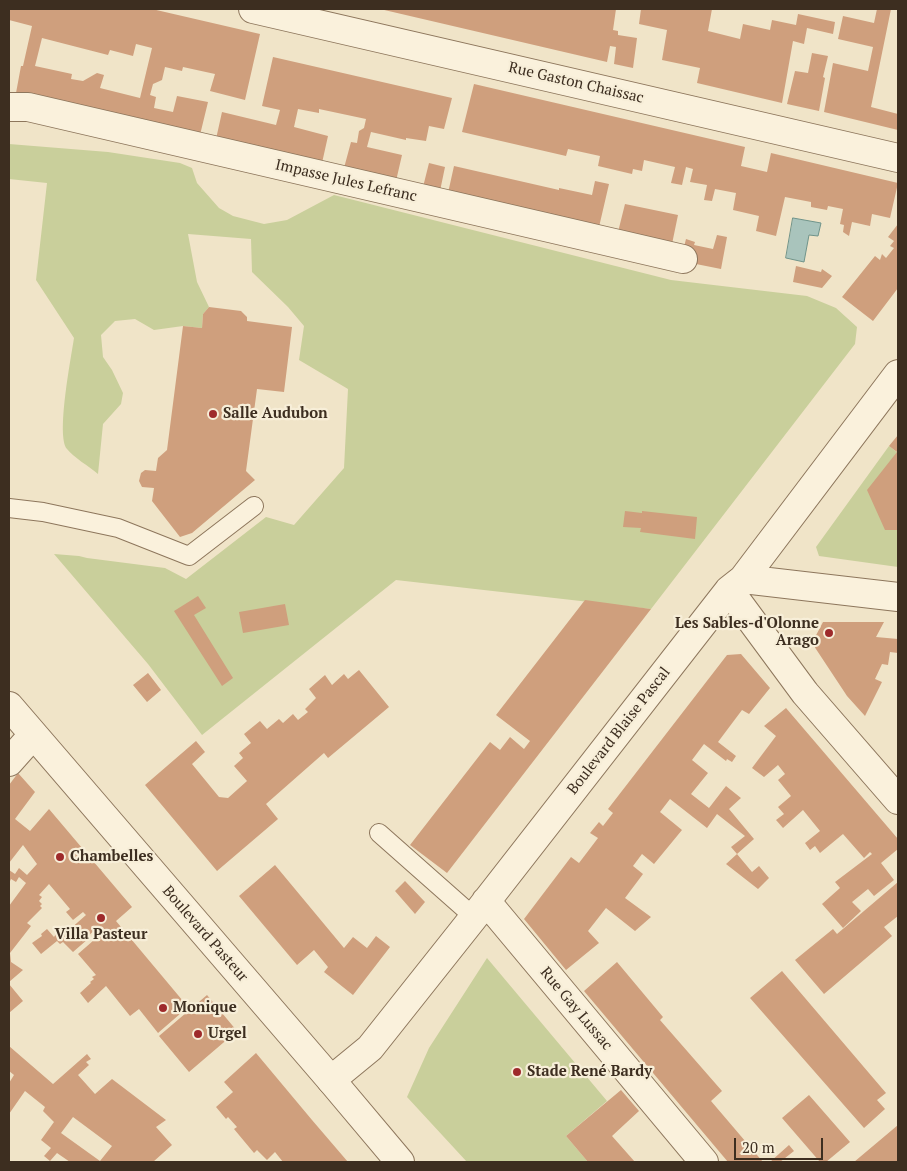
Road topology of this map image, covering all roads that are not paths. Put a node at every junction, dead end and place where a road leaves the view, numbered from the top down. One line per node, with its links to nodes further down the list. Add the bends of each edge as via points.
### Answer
1 (253, 9): 3 (street, Rue Gaston Chaissac)
2 (9, 107): 4 (street, Impasse Jules Lefranc, via 28,107)
3 (898, 158)
4 (683, 259)
5 (898, 374): 8 (street, Boulevard Blaise Pascal)
6 (254, 506): 7 (lane, via 189,556 118,528)
7 (9, 508)
8 (736, 585): 9 (street); 13 (street, via 805,693); 15 (street, Boulevard Blaise Pascal)
9 (898, 597)
10 (9, 706): 11 (street, Boulevard Pasteur)
11 (33, 735): 12 (street); 16 (street, Boulevard Pasteur)
12 (9, 762)
13 (898, 800)
14 (379, 832): 15 (lane, via 425,875)
15 (480, 909): 16 (street, Boulevard Blaise Pascal, via 370,1048); 18 (street, Rue Gay Lussac)
16 (331, 1080): 17 (street, Boulevard Pasteur)
17 (400, 1162)
18 (704, 1162)

